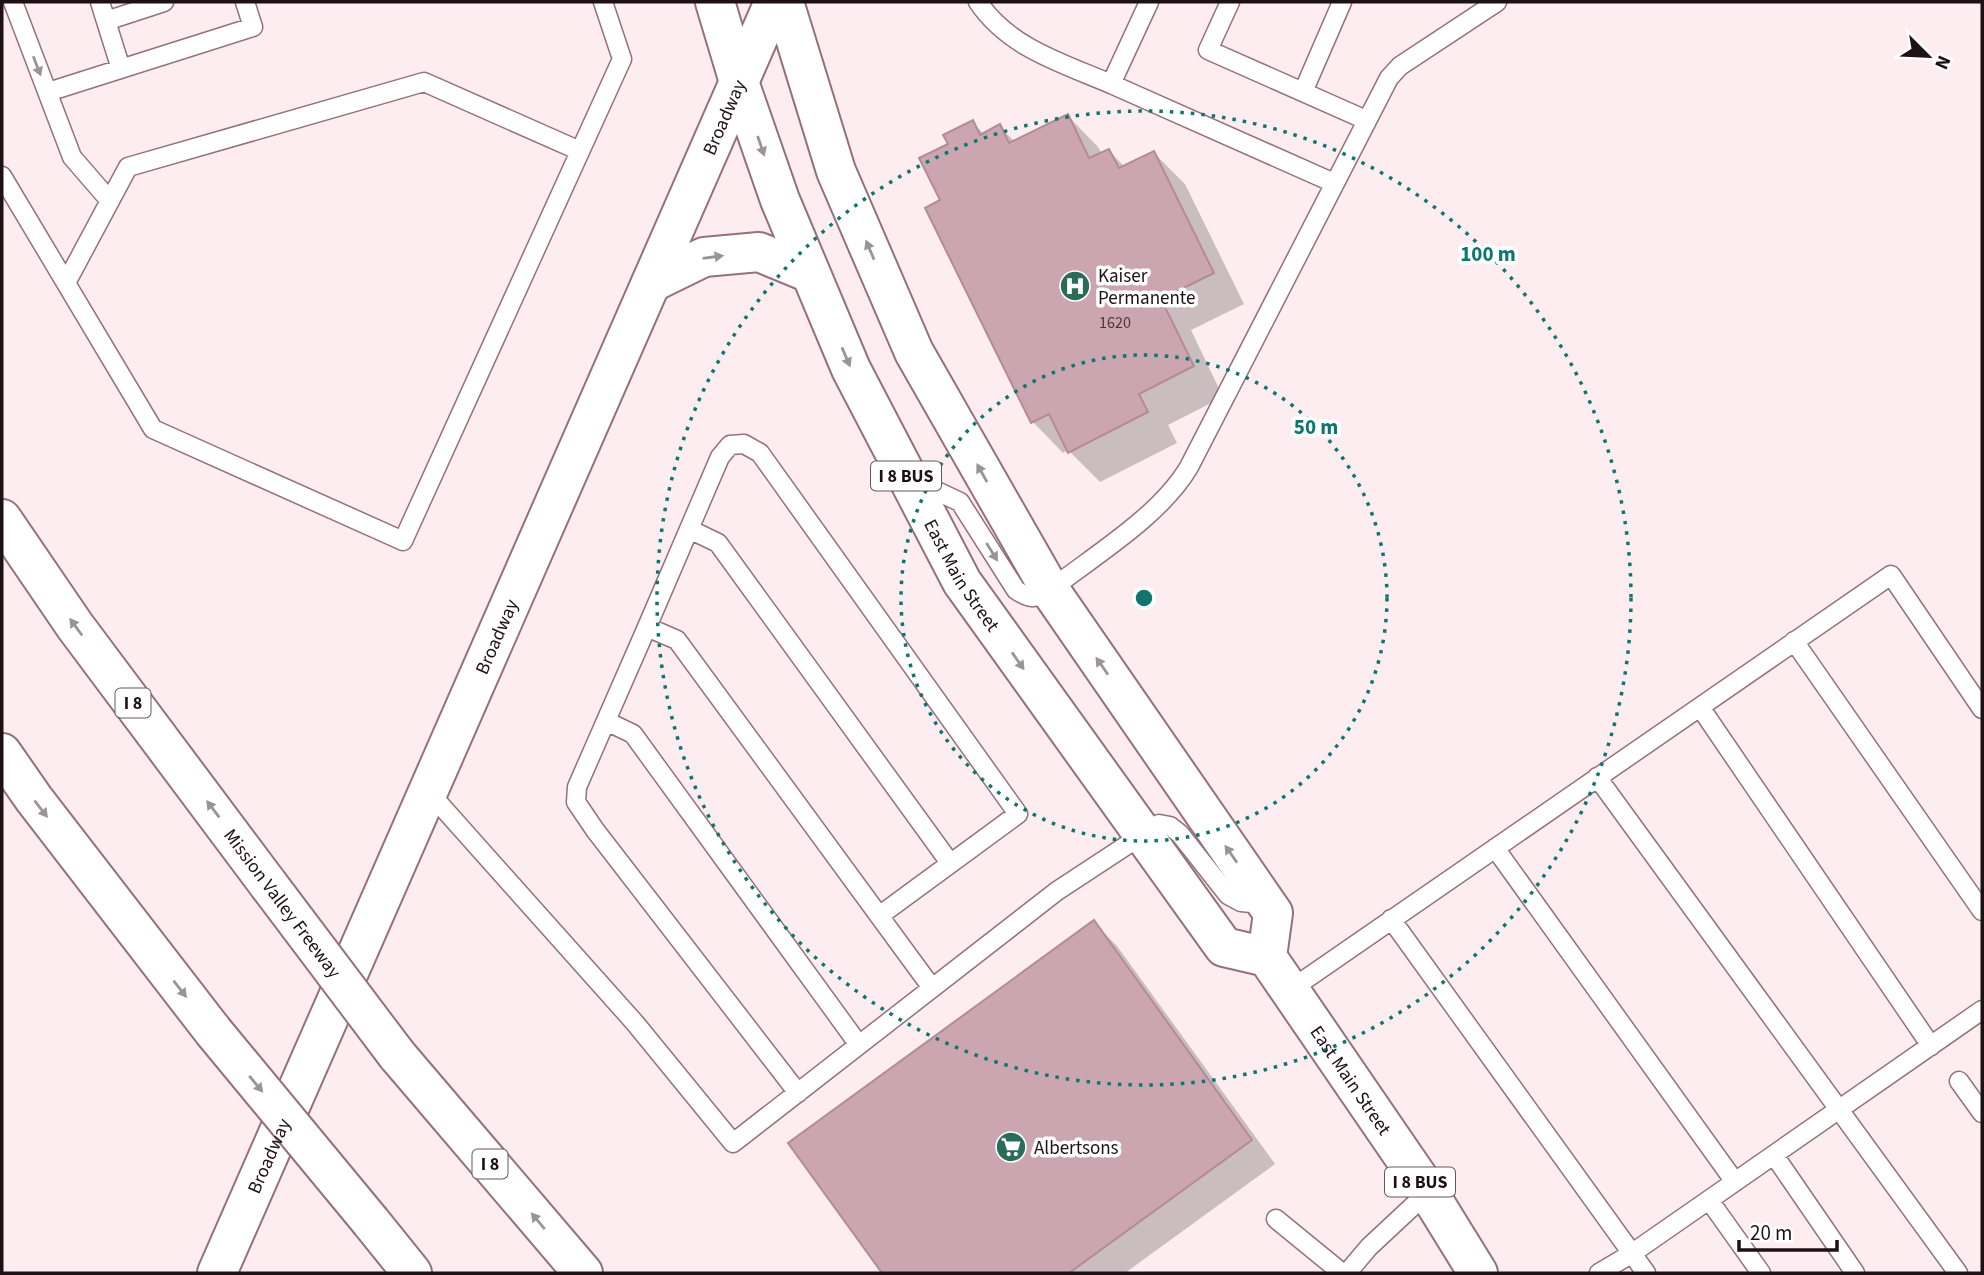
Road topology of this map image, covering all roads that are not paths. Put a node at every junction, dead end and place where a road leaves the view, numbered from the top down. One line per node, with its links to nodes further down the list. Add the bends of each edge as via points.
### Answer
1 (13, 2): 18 (lane, one-way to 18)
2 (100, 2): 14 (lane)
3 (164, 2): 14 (lane)
4 (245, 2): 15 (lane, via 253,27)
5 (603, 2): 21 (lane, via 622,59)
6 (715, 2): 16 (main road, East Main Street / I 8 BUS)
7 (774, 2): 16 (main road, Broadway)
8 (784, 2): 31 (main road, one-way to 8, via 914,352 836,171)
9 (978, 2): 17 (lane, via 989,19 1022,45)
10 (1149, 2): 17 (lane)
11 (1230, 2): 19 (lane, via 1208,50)
12 (1342, 2): 19 (lane)
13 (1496, 2): 20 (lane, via 1400,66)
14 (106, 21): 15 (lane)
15 (121, 69): 18 (lane)
16 (739, 82): 25 (main road, East Main Street / I 8 BUS, one-way to 25); 27 (main road, Broadway)
17 (1111, 84): 23 (lane)
18 (48, 92): 24 (lane, via 72,157)
19 (1303, 92): 20 (lane)
20 (1366, 120): 23 (lane)
21 (580, 151): 24 (lane, via 425,82 128,167); 26 (lane, via 403,541 153,429)
22 (2, 176): 26 (lane)
23 (1334, 183): 31 (lane, via 1178,486 1156,509)
24 (110, 201): 26 (lane)
25 (810, 273): 27 (main road, one-way to 25, via 704,257 749,253); 28 (main road, East Main Street / I 8 BUS, one-way to 28, via 851,369)
26 (66, 283)
27 (650, 283): 39 (main road, Broadway)
28 (908, 478): 31 (lane, one-way to 31, via 960,502 1016,590 1029,599); 40 (main road, East Main Street / I 8 BUS, one-way to 40, via 962,582)
29 (2, 519): 65 (main road, Mission Valley Freeway / I 8, one-way to 29, bridge, via 397,1055 75,626)
30 (689, 529): 32 (lane); 42 (lane, via 718,543); 42 (lane, via 720,457 730,445 744,444 760,453 1018,814)
31 (1050, 590): 43 (main road, one-way to 31)
32 (648, 627): 36 (lane); 45 (lane, via 677,640)
33 (1794, 641): 34 (lane); 35 (lane, via 1891,575); 44 (lane)
34 (1700, 707): 38 (lane); 52 (lane)
35 (1982, 709)
36 (606, 722): 51 (lane, via 633,734); 54 (lane, via 577,787 576,802)
37 (2, 753): 64 (main road, one-way to 64, bridge, via 213,1031)
38 (1597, 777): 41 (lane); 55 (lane)
39 (428, 791): 54 (lane, via 635,1023 733,1143); 63 (main road, Broadway)
40 (1141, 834): 43 (lane, via 1159,824 1170,827 1228,895 1241,902); 47 (main road, East Main Street / I 8 BUS, via 1224,947); 48 (lane)
41 (1495, 848): 46 (lane); 58 (lane)
42 (950, 863): 45 (lane)
43 (1265, 904): 47 (main road, via 1273,914)
44 (1982, 911)
45 (879, 916): 48 (lane)
46 (1391, 919): 49 (lane); 62 (lane)
47 (1267, 957): 49 (main road, East Main Street / I 8 BUS)
48 (932, 988): 51 (lane)
49 (1290, 990): 59 (main road, East Main Street / I 8 BUS)
50 (1982, 1010): 52 (lane)
51 (859, 1045): 54 (lane)
52 (1931, 1045): 55 (lane)
53 (1959, 1080): 56 (lane)
54 (797, 1093)
55 (1840, 1109): 57 (lane); 72 (lane)
56 (1982, 1113)
57 (1774, 1156): 58 (lane); 71 (lane)
58 (1735, 1182): 60 (lane)
59 (1427, 1192): 66 (lane); 67 (main road, East Main Street / I 8 BUS)
60 (1710, 1200): 62 (lane); 70 (lane)
61 (1276, 1219): 66 (lane)
62 (1631, 1254): 68 (lane); 69 (lane)
63 (217, 1273)
64 (412, 1273)
65 (583, 1273)
66 (1344, 1273)
67 (1478, 1273)
68 (1599, 1273)
69 (1646, 1273)
70 (1761, 1273)
71 (1855, 1273)
72 (1958, 1273)

